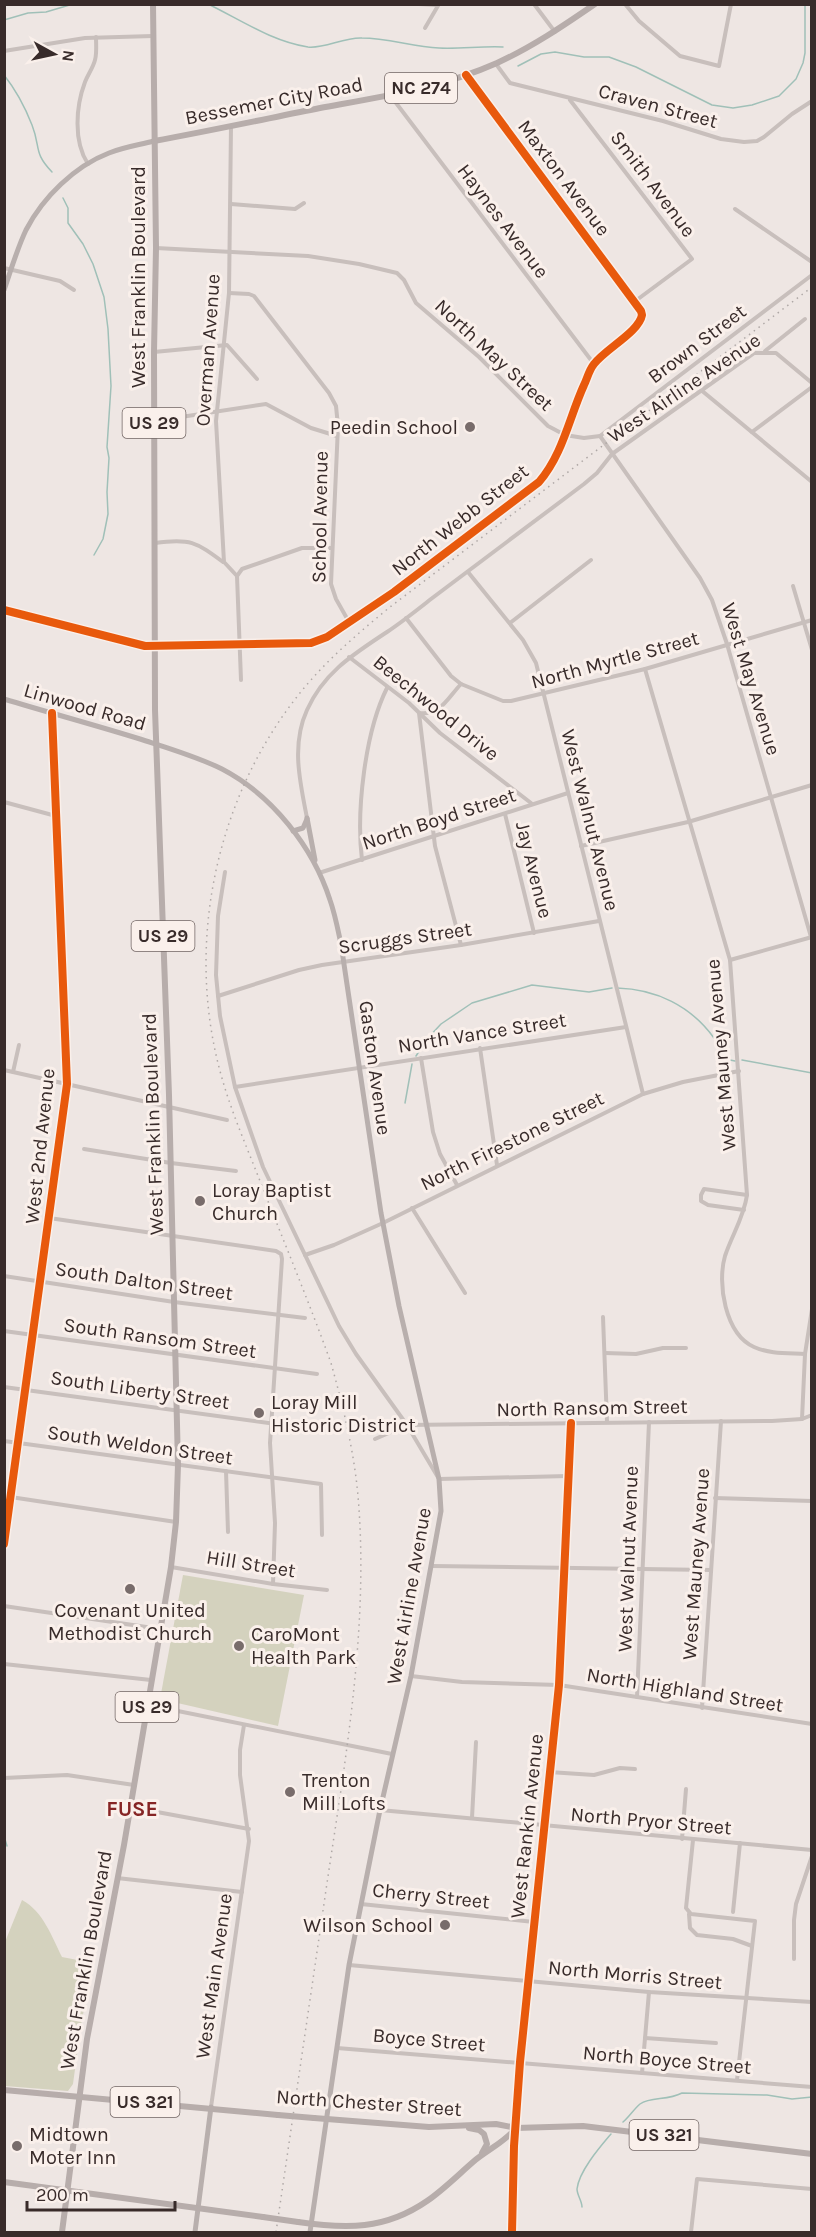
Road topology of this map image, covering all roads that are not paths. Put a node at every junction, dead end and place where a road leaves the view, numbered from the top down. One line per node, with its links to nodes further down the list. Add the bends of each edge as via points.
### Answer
1 (153, 4): 10 (main road, West Franklin Boulevard / US 29)
2 (419, 4): 7 (street)
3 (534, 4): 9 (street)
4 (595, 4): 9 (main road, Bessemer City Road / NC 274)
5 (625, 4): 6 (street, via 680,56 719,66)
6 (731, 4)
7 (439, 5): 8 (street)
8 (425, 28)
9 (555, 32): 13 (main road, Bessemer City Road / NC 274)
10 (153, 36): 11 (street); 19 (main road, West Franklin Boulevard / US 29)
11 (96, 37): 12 (street); 20 (street, via 95,61 82,91 79,114 78,135)
12 (4, 51)
13 (496, 64): 14 (main road, Bessemer City Road / NC 274); 16 (street, Craven Street, via 510,83)
14 (466, 75): 15 (main road, Bessemer City Road / NC 274); 33 (street, Maxton Avenue)
15 (390, 95): 18 (main road, Bessemer City Road / NC 274); 38 (street, Haynes Avenue)
16 (569, 99): 17 (street, Craven Street, via 744,142 764,137); 33 (street, Smith Avenue, via 692,259)
17 (812, 101)
18 (231, 125): 19 (main road, Bessemer City Road / NC 274); 22 (street, Overman Avenue)
19 (154, 141): 20 (main road, via 108,153); 24 (main road, West Franklin Boulevard / US 29)
20 (88, 164): 28 (main road, via 64,182 38,212 27,229)
21 (304, 202): 22 (street, via 296,209)
22 (231, 204): 25 (street, Overman Avenue)
23 (735, 209): 26 (street)
24 (156, 248): 25 (street); 36 (main road, West Franklin Boulevard / US 29)
25 (230, 252): 32 (street, Overman Avenue); 45 (street, North May Street, via 308,256 397,273 416,303 479,357 540,419)
26 (812, 262)
27 (4, 268): 28 (street)
28 (12, 270): 30 (main road); 31 (street, via 60,281)
29 (812, 275): 47 (street, Brown Street)
30 (4, 290)
31 (74, 291)
32 (229, 293): 35 (street, Overman Avenue); 46 (street, School Avenue, via 254,296 329,393 337,409)
33 (634, 302): 38 (street, North Webb Street, via 642,319)
34 (806, 320): 37 (street, West Airline Avenue)
35 (223, 345): 36 (street); 39 (street, via 231,348); 42 (street, Overman Avenue)
36 (154, 352): 43 (main road, West Franklin Boulevard / US 29)
37 (764, 352): 40 (street, via 776,353); 41 (street, West Airline Avenue, via 751,355)
38 (594, 364): 45 (street, North Webb Street)
39 (257, 379)
40 (812, 385): 44 (street)
41 (700, 390): 44 (street); 48 (street, West Airline Avenue)
42 (216, 411): 43 (street); 46 (street, via 266,404 311,428); 53 (street, Overman Avenue)
43 (154, 421): 50 (main road, West Franklin Boulevard / US 29)
44 (752, 432): 49 (street)
45 (565, 435): 47 (street, North May Street); 60 (street, North Webb Street, via 551,466 537,484)
46 (337, 436): 51 (street, School Avenue)
47 (600, 436): 48 (street)
48 (612, 454): 54 (street, West Airline Avenue, via 597,473); 63 (street, West May Avenue, via 700,578)
49 (812, 482)
50 (155, 543): 53 (street, via 190,542 208,549); 65 (main road, West Franklin Boulevard / US 29)
51 (332, 548): 55 (street, via 302,548 242,569); 60 (street, School Avenue, via 331,584)
52 (591, 560): 61 (street)
53 (224, 562): 55 (street)
54 (468, 572): 58 (street, West Airline Avenue); 61 (street, West Walnut Avenue)
55 (237, 576): 64 (street)
56 (793, 586): 62 (street)
57 (4, 610): 65 (street, North Webb Street)
58 (406, 618): 67 (street, West Airline Avenue); 70 (street, via 442,666)
59 (812, 620): 62 (street, North Myrtle Street)
60 (349, 622): 64 (street, North Webb Street, via 311,643)
61 (510, 623): 72 (street, West Walnut Avenue, via 532,656)
62 (804, 623): 63 (street, North Myrtle Street); 66 (street)
63 (727, 644): 68 (street, North Myrtle Street); 79 (street, West May Avenue)
64 (239, 645): 65 (street, North Webb Street); 69 (street)
65 (155, 646): 76 (main road, West Franklin Boulevard / US 29)
66 (812, 650)
67 (349, 657): 71 (street, Beechwood Drive); 84 (street, West Airline Avenue, via 318,691 299,735 298,767)
68 (645, 669): 72 (street, North Myrtle Street); 85 (street, West Mauney Avenue)
69 (241, 680)
70 (461, 684): 72 (street, North Myrtle Street, via 503,701); 74 (street, via 436,712)
71 (387, 688): 74 (street, Beechwood Drive); 91 (street, via 376,714 365,772)
72 (543, 694): 78 (street, West Walnut Avenue)
73 (4, 699): 75 (main road, Linwood Road)
74 (419, 712): 81 (street, Beechwood Drive, via 440,733); 88 (street)
75 (52, 713): 76 (main road, Linwood Road); 83 (main road, West 2nd Avenue)
76 (157, 744): 87 (main road, Gaston Avenue, via 224,770 261,797); 112 (main road, West Franklin Boulevard / US 29)
77 (812, 786): 79 (street)
78 (568, 793): 81 (street, North Boyd Street); 90 (street, West Walnut Avenue)
79 (772, 798): 85 (street); 96 (street, West May Avenue)
80 (4, 802): 83 (street)
81 (532, 804): 82 (street, North Boyd Street)
82 (505, 814): 88 (street, North Boyd Street); 95 (street, Jay Avenue)
83 (56, 816): 109 (main road, West 2nd Avenue)
84 (307, 818): 86 (main road); 87 (main road, via 303,828)
85 (688, 822): 90 (street); 98 (street, West Mauney Avenue)
86 (309, 828): 89 (main road); 92 (main road)
87 (293, 831): 89 (main road, Gaston Avenue)
88 (434, 836): 91 (street, North Boyd Street); 97 (street)
89 (301, 842): 92 (main road, Gaston Avenue)
90 (581, 846): 94 (street, West Walnut Avenue)
91 (362, 860): 92 (street, North Boyd Street)
92 (318, 870): 99 (main road, Gaston Avenue, via 331,902)
93 (225, 872): 100 (street, West Airline Avenue, via 216,942)
94 (599, 921): 95 (street, Scruggs Street); 101 (street, West Walnut Avenue)
95 (534, 933): 97 (street, Scruggs Street)
96 (811, 937): 98 (street)
97 (460, 945): 99 (street, Scruggs Street)
98 (730, 960): 107 (street, West Mauney Avenue)
99 (344, 962): 100 (street, Scruggs Street, via 298,970); 105 (main road, Gaston Avenue)
100 (218, 996): 110 (street, West Airline Avenue)
101 (626, 1027): 103 (street, North Vance Street); 111 (street, West Walnut Avenue)
102 (19, 1045): 108 (street)
103 (480, 1048): 104 (street, North Vance Street); 116 (street)
104 (421, 1058): 105 (street, North Vance Street); 118 (street, via 433,1132)
105 (359, 1068): 110 (street, North Vance Street); 123 (main road, Gaston Avenue)
106 (4, 1070): 108 (street)
107 (739, 1071): 111 (street, North Firestone Street); 119 (street, West Mauney Avenue)
108 (13, 1072): 109 (street)
109 (67, 1084): 112 (street); 122 (main road, West 2nd Avenue)
110 (235, 1087): 125 (street, West Airline Avenue, via 263,1167)
111 (643, 1094): 116 (street, North Firestone Street)
112 (170, 1107): 113 (street); 115 (main road, West Franklin Boulevard / US 29)
113 (227, 1120)
114 (84, 1149): 115 (street)
115 (171, 1163): 117 (street); 124 (main road, West Franklin Boulevard / US 29)
116 (497, 1165): 118 (street, North Firestone Street)
117 (236, 1171)
118 (457, 1185): 120 (street, North Firestone Street)
119 (747, 1195): 121 (street, West Mauney Avenue); 121 (street, via 704,1189 701,1195 701,1201 708,1205)
120 (412, 1208): 123 (street, North Firestone Street); 128 (street)
121 (744, 1210): 138 (street, West Mauney Avenue, via 722,1270 725,1301 733,1324 741,1338 754,1347)
122 (49, 1218): 124 (street); 127 (main road, West 2nd Avenue)
123 (383, 1223): 125 (street, North Firestone Street); 153 (main road, Gaston Avenue)
124 (172, 1237): 129 (main road, West Franklin Boulevard / US 29); 131 (street, via 281,1254)
125 (305, 1255): 152 (street, West Airline Avenue, via 350,1345)
126 (4, 1276): 127 (street, South Dalton Street)
127 (40, 1281): 129 (street, South Dalton Street); 135 (main road, West 2nd Avenue)
128 (465, 1293)
129 (174, 1302): 131 (street, South Dalton Street); 139 (main road, West Franklin Boulevard / US 29)
130 (812, 1309): 138 (street)
131 (279, 1315): 133 (street, South Dalton Street); 140 (street)
132 (603, 1317): 137 (street)
133 (304, 1318)
134 (4, 1331): 135 (street, South Ransom Street)
135 (33, 1335): 139 (street, South Ransom Street); 143 (main road, West 2nd Avenue)
136 (686, 1348): 137 (street)
137 (605, 1353): 148 (street)
138 (805, 1354): 146 (street)
139 (175, 1356): 140 (street, South Ransom Street); 144 (main road, West Franklin Boulevard / US 29)
140 (275, 1369): 141 (street); 151 (street)
141 (317, 1374)
142 (4, 1386): 143 (street, South Liberty Street)
143 (26, 1389): 144 (street, South Liberty Street); 157 (main road, West 2nd Avenue)
144 (176, 1410): 151 (street, South Liberty Street); 158 (main road, West Franklin Boulevard / US 29)
145 (812, 1415): 146 (street, North Ransom Street)
146 (802, 1419): 147 (street, North Ransom Street)
147 (721, 1421): 149 (street, North Ransom Street); 164 (street, West Mauney Avenue)
148 (607, 1422): 149 (street, North Ransom Street); 150 (street, North Ransom Street)
149 (649, 1422): 173 (street, West Walnut Avenue)
150 (571, 1423): 153 (street, North Ransom Street); 160 (street, West Rankin Avenue)
151 (271, 1424): 154 (street, South Liberty Street); 161 (street)
152 (407, 1425): 153 (street, North Ransom Street); 155 (street, North Ransom Street); 162 (street, West Airline Avenue)
153 (426, 1425): 162 (main road, Gaston Avenue)
154 (327, 1431)
155 (375, 1439)
156 (4, 1441): 157 (street, South Weldon Street)
157 (18, 1443): 158 (street, South Weldon Street); 163 (main road, West 2nd Avenue)
158 (178, 1465): 159 (street, South Weldon Street); 166 (main road, West Franklin Boulevard / US 29)
159 (226, 1472): 161 (street, South Weldon Street); 167 (street)
160 (568, 1476): 162 (street); 172 (street, West Rankin Avenue)
161 (272, 1478): 168 (street, South Weldon Street, via 321,1484); 175 (street, via 276,1543)
162 (439, 1479): 170 (main road, West Airline Avenue, via 441,1511)
163 (8, 1497): 166 (street); 169 (main road, West 2nd Avenue)
164 (715, 1498): 165 (street); 174 (street, West Mauney Avenue)
165 (812, 1502)
166 (176, 1522): 171 (main road, West Franklin Boulevard / US 29)
167 (228, 1533)
168 (322, 1535)
169 (4, 1544)
170 (432, 1566): 172 (street); 180 (main road, West Airline Avenue)
171 (171, 1567): 175 (street, Hill Street); 178 (main road, West Franklin Boulevard / US 29)
172 (565, 1568): 173 (street); 182 (street, West Rankin Avenue)
173 (642, 1569): 174 (street); 183 (street, West Walnut Avenue)
174 (711, 1570): 185 (street, West Mauney Avenue)
175 (273, 1584): 176 (street, Hill Street)
176 (327, 1590)
177 (4, 1606): 178 (street)
178 (161, 1629): 181 (main road, West Franklin Boulevard / US 29)
179 (4, 1664): 181 (street)
180 (411, 1676): 182 (street, North Highland Street); 189 (main road, West Airline Avenue)
181 (152, 1680): 184 (main road, West Franklin Boulevard / US 29)
182 (559, 1685): 183 (street, North Highland Street); 191 (street, West Rankin Avenue)
183 (637, 1697): 185 (street, North Highland Street)
184 (148, 1704): 187 (street); 193 (main road, West Franklin Boulevard / US 29)
185 (702, 1708): 186 (street, North Highland Street)
186 (812, 1724)
187 (244, 1725): 189 (street); 199 (street, West Main Avenue, via 240,1774)
188 (476, 1742): 197 (street)
189 (392, 1754): 196 (main road, West Airline Avenue)
190 (635, 1768): 191 (street, via 594,1775)
191 (549, 1772): 198 (street, West Rankin Avenue)
192 (4, 1778): 193 (street, via 67,1775)
193 (134, 1785): 195 (main road, West Franklin Boulevard / US 29)
194 (686, 1789): 200 (street)
195 (130, 1807): 199 (street); 205 (main road, West Franklin Boulevard / US 29)
196 (380, 1810): 197 (street, North Pryor Street); 207 (main road, West Airline Avenue)
197 (472, 1818): 198 (street, North Pryor Street)
198 (543, 1827): 200 (street, North Pryor Street); 210 (street, West Rankin Avenue)
199 (249, 1829): 206 (street, West Main Avenue)
200 (682, 1839): 201 (street, North Pryor Street)
201 (693, 1840): 202 (street, North Pryor Street); 208 (street)
202 (740, 1844): 203 (street, North Pryor Street); 209 (street)
203 (812, 1850)
204 (812, 1856): 212 (street, via 796,1904)
205 (117, 1878): 206 (street); 226 (main road, West Franklin Boulevard / US 29)
206 (242, 1892): 227 (street, West Main Avenue)
207 (360, 1904): 210 (street, Cherry Street); 213 (main road, West Airline Avenue)
208 (688, 1910): 211 (street, via 690,1928 697,1935 733,1939); 211 (street, via 691,1914 755,1921)
209 (733, 1912)
210 (534, 1922): 214 (street, West Rankin Avenue)
211 (752, 1946): 216 (street)
212 (794, 1959)
213 (349, 1965): 214 (street, North Morris Street); 220 (main road, West Airline Avenue)
214 (528, 1981): 215 (street, North Morris Street); 221 (street, West Rankin Avenue)
215 (650, 1992): 216 (street, North Morris Street); 218 (street)
216 (746, 1998): 217 (street, North Morris Street); 223 (street)
217 (812, 2002)
218 (645, 2038): 219 (street); 222 (street)
219 (716, 2043)
220 (336, 2048): 221 (street, Boyce Street); 228 (main road, West Airline Avenue)
221 (520, 2062): 222 (street, North Boyce Street); 230 (street, West Rankin Avenue)
222 (642, 2073): 223 (street, North Boyce Street)
223 (737, 2080): 224 (street, North Boyce Street)
224 (812, 2087)
225 (4, 2090): 226 (main road, US 321)
226 (79, 2097): 227 (main road, US 321); 235 (main road, West Franklin Boulevard / US 29)
227 (211, 2108): 228 (main road, North Chester Street / US 321, bridge); 236 (main road, West Main Avenue)
228 (327, 2119): 229 (main road, North Chester Street / US 321); 237 (main road, West Airline Avenue)
229 (462, 2127): 230 (main road, North Chester Street / US 321, via 504,2124); 232 (main road, via 484,2134 487,2144)
230 (516, 2128): 231 (main road, North Chester Street / US 321, via 615,2128); 232 (main road, via 508,2138); 241 (street, West Rankin Avenue)
231 (812, 2154)
232 (481, 2155): 237 (main road, via 425,2202 394,2218 348,2228)
233 (4, 2182): 235 (main road)
234 (812, 2189): 242 (street, via 697,2179)
235 (67, 2190): 236 (main road); 238 (main road, West Franklin Boulevard / US 29)
236 (198, 2208): 237 (main road, bridge); 239 (main road, West Main Avenue)
237 (311, 2224): 240 (main road, West Airline Avenue)
238 (62, 2232)
239 (195, 2232)
240 (310, 2232)
241 (512, 2232)
242 (690, 2232)

